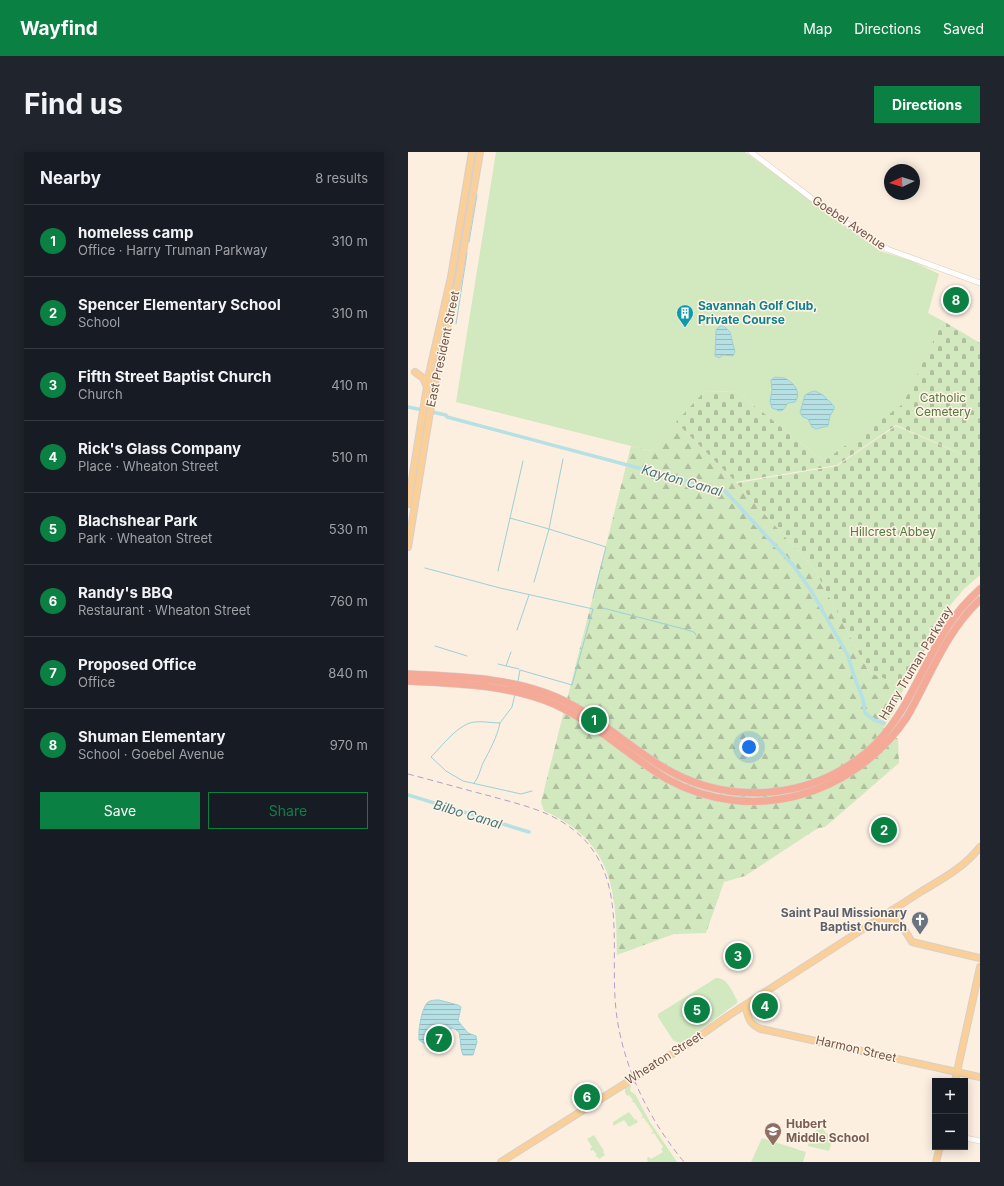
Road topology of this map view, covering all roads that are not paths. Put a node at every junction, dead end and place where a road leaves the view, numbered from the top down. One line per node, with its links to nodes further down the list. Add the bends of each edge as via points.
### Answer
1 (472, 152): 5 (main road, East President Street)
2 (480, 152): 6 (main road, East President Street)
3 (751, 152): 4 (street, Goebel Avenue, via 869,240)
4 (980, 283)
5 (447, 296): 6 (main road, via 451,303); 8 (main road, East President Street)
6 (448, 325): 9 (main road, East President Street)
7 (415, 372): 8 (main road, via 423,378)
8 (427, 387): 9 (main road, East President Street)
9 (427, 411): 10 (main road, East President Street); 11 (main road, East President Street)
10 (408, 504)
11 (408, 547)
12 (980, 589): 16 (highway, Harry Truman Parkway, via 947,627)
13 (980, 600): 16 (highway, Harry Truman Parkway, via 953,631)
14 (408, 674): 16 (highway, Harry Truman Parkway, via 492,680 546,693 590,715 682,778 711,788 741,793 778,792 803,787 826,778 868,751)
15 (408, 681): 16 (highway, Harry Truman Parkway, via 491,687 537,698 586,722 678,784 715,797 741,800 780,799 805,794 829,785 852,773 873,757 891,739)
16 (903, 716)
17 (980, 847): 18 (main road, Wheaton Street, via 961,867)
18 (892, 910): 19 (main road, Wheaton Street); 20 (main road)
19 (881, 917): 20 (main road); 23 (main road, Wheaton Street)
20 (900, 924): 21 (main road, via 909,939 916,944)
21 (980, 958)
22 (980, 967): 24 (main road)
23 (745, 1005): 24 (main road, Harmon Street, via 749,1020 761,1029); 30 (main road, Wheaton Street)
24 (957, 1072): 25 (main road, Harmon Street); 26 (main road)
25 (980, 1077)
26 (956, 1078)
27 (968, 1139): 28 (street)
28 (980, 1141)
29 (939, 1150): 31 (main road)
30 (503, 1161)
31 (936, 1162)

